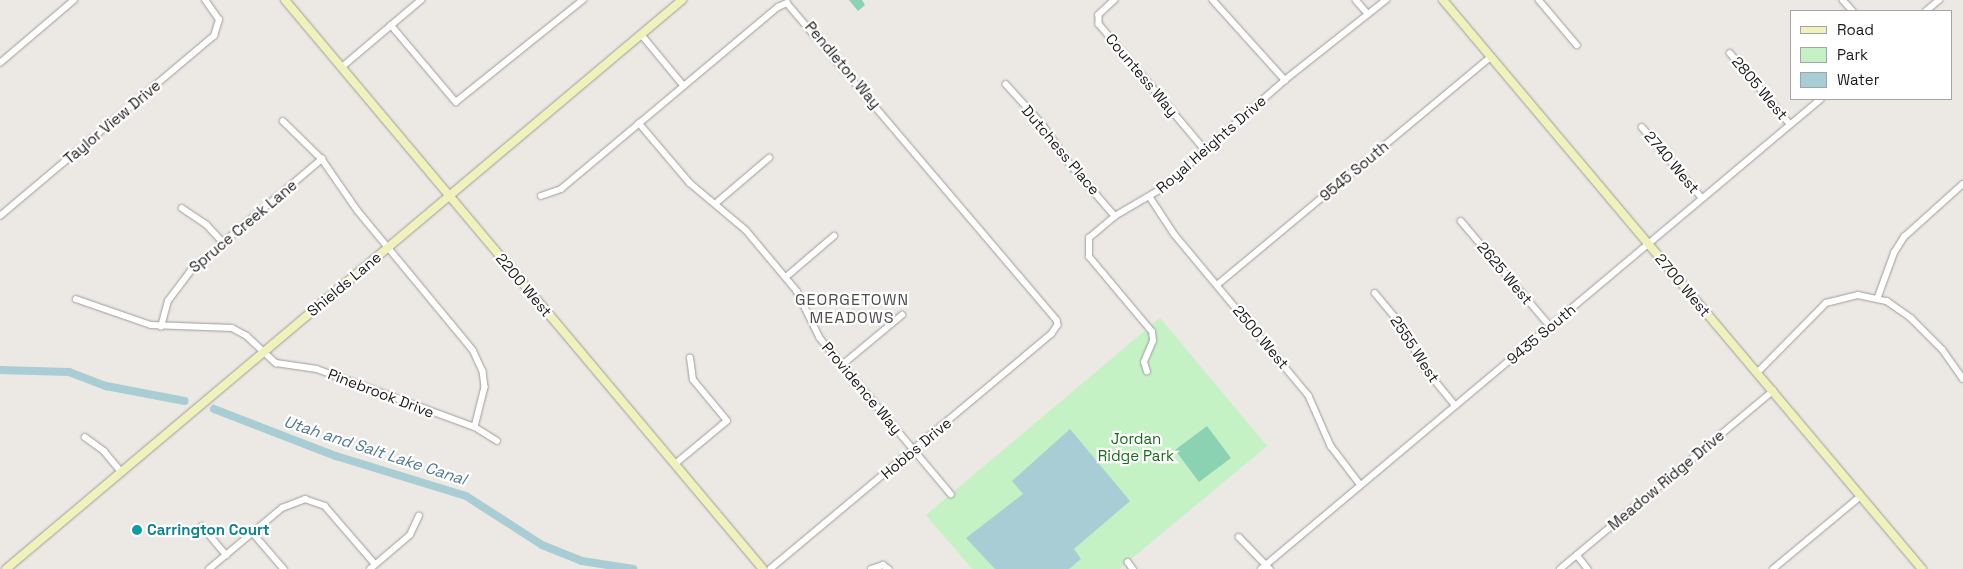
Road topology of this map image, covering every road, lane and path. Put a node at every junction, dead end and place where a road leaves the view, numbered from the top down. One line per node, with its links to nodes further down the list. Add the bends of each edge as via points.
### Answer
1 (74, 0): 23 (street)
2 (205, 0): 43 (street, Taylor View Drive, via 218,16 219,24 214,36)
3 (285, 0): 24 (main road, 2200 West)
4 (421, 0): 18 (street)
5 (583, 0): 18 (street, via 456,102)
6 (682, 0): 19 (main road, Shields Lane)
7 (1115, 0): 33 (street, Countess Way, via 1099,15 1099,24)
8 (1213, 0): 25 (street)
9 (1356, 0): 17 (street)
10 (1386, 0): 17 (street, Royal Heights Drive)
11 (1443, 0): 22 (main road, 2700 West)
12 (1539, 0): 20 (street)
13 (1843, 0): 15 (street)
14 (1939, 0): 16 (street)
15 (1852, 10)
16 (1927, 10)
17 (1368, 14): 25 (street, Royal Heights Drive)
18 (391, 25): 24 (street)
19 (641, 34): 27 (street); 37 (main road, Shields Lane)
20 (1577, 44)
21 (1730, 53): 31 (street, 2805 West)
22 (1491, 57): 48 (main road, 2700 West); 51 (street, 9545 South)
23 (0, 63)
24 (342, 67): 37 (main road, 2200 West)
25 (1285, 80): 33 (street, Royal Heights Drive)
26 (1006, 84): 44 (street, Dutchess Place, via 1047,129 1070,164)
27 (684, 86): 30 (street, Pendleton Way); 56 (street, Pendleton Way, via 778,7 787,3 792,5)
28 (1820, 100): 31 (street, 9435 South)
29 (282, 121): 35 (street)
30 (639, 123): 38 (street, Pendleton Way, via 561,189); 41 (street, Providence Way, via 690,183)
31 (1790, 124): 40 (street, 9435 South)
32 (1642, 127): 40 (street, 2740 West)
33 (1206, 151): 39 (street, Royal Heights Drive)
34 (769, 158): 41 (street)
35 (322, 159): 47 (street, Spruce Creek Lane); 49 (street)
36 (1963, 184): 53 (street, via 1904,237 1894,253)
37 (448, 196): 49 (main road, Shields Lane); 71 (main road, 2200 West)
38 (541, 196)
39 (1150, 197): 44 (street, Royal Heights Drive); 51 (street, 2500 West, via 1175,235)
40 (1702, 198): 48 (street, 9435 South)
41 (715, 204): 50 (street, Providence Way, via 738,221)
42 (182, 208): 47 (street, via 206,224)
43 (0, 216)
44 (1115, 216): 62 (street, Royal Heights Drive, via 1089,238 1087,252 1152,332 1153,341 1144,362)
45 (1460, 221): 57 (street, 2625 West)
46 (834, 236): 50 (street)
47 (223, 242): 58 (street, Spruce Creek Lane, via 178,284 165,309)
48 (1648, 243): 57 (street, 9435 South); 63 (main road, 2700 West)
49 (388, 247): 59 (main road, Shields Lane); 67 (street, via 478,356 485,387)
50 (786, 277): 61 (street, Providence Way, via 804,301 820,338)
51 (1217, 285): 73 (street, 2500 West, via 1308,396 1331,446)
52 (1375, 292): 66 (street, 2555 West, via 1405,329 1423,366)
53 (1878, 297): 63 (street, via 1858,295 1826,303); 64 (street, via 1896,306 1934,340)
54 (76, 299): 58 (street, Pinebrook Drive, via 130,320)
55 (902, 315): 61 (street)
56 (1058, 326): 70 (street, Hobbs Drive)
57 (1550, 326): 66 (street, 9435 South)
58 (161, 327): 59 (street, Pinebrook Drive, via 232,328)
59 (264, 351): 67 (street, Pinebrook Drive, via 282,365 317,369); 72 (main road, Shields Lane)
60 (690, 358): 71 (street, via 693,380 728,421)
61 (842, 365): 70 (street, Providence Way)
62 (1147, 372)
63 (1757, 373): 65 (main road, 2700 West)
64 (1963, 379)
65 (1773, 391): 75 (main road, 2700 West); 81 (street, Meadow Ridge Drive)
66 (1455, 405): 73 (street, 9435 South)
67 (475, 427): 69 (street, Pinebrook Drive)
68 (85, 437): 72 (street, via 104,451)
69 (497, 441)
70 (914, 450): 74 (street, Providence Way); 90 (street, Hobbs Drive)
71 (675, 464): 89 (main road, 2200 West)
72 (121, 471): 85 (main road, Shields Lane)
73 (1360, 484): 84 (street, 9435 South)
74 (951, 494)
75 (1861, 496): 96 (street); 97 (main road, 2700 West)
76 (419, 516): 83 (street, via 410,535)
77 (202, 526): 80 (street)
78 (253, 533): 80 (street); 83 (street, via 288,504 312,500 330,511); 87 (street)
79 (1239, 538): 84 (street)
80 (226, 555): 86 (street)
81 (1577, 555): 94 (street, Meadow Ridge Drive); 95 (street)
82 (1128, 562): 93 (street)
83 (375, 564): 88 (street)
84 (1266, 568)
85 (6, 569)
86 (209, 569)
87 (284, 569)
88 (370, 569)
89 (763, 569)
90 (771, 569)
91 (872, 569): 92 (street, via 879,565)
92 (889, 569)
93 (1133, 569)
94 (1560, 569)
95 (1588, 569)
96 (1773, 569)
97 (1922, 569)

